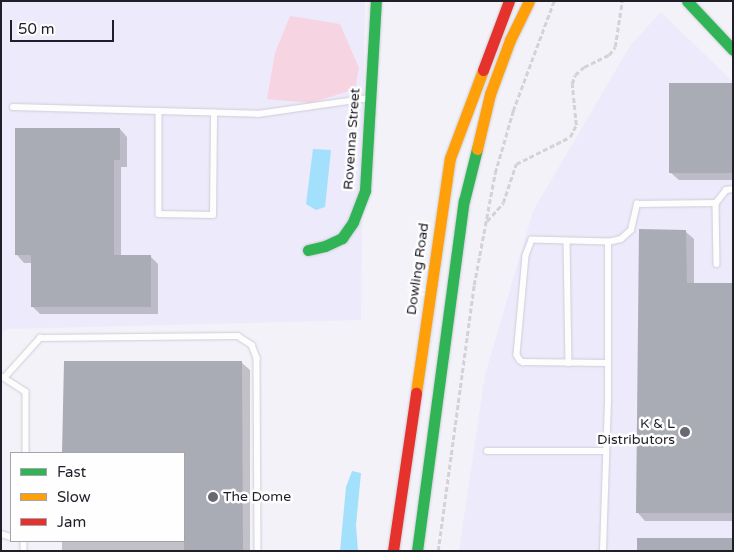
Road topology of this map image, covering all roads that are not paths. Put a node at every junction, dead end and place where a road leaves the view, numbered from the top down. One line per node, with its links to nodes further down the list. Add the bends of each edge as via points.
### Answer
1 (376, 1): 6 (main road, Rovenna Street)
2 (508, 1): 23 (main road, Dowling Road, via 450,158)
3 (529, 1): 24 (main road, via 490,94 464,201)
4 (687, 1): 5 (main road)
5 (733, 50)
6 (371, 98): 9 (lane, via 258,114); 14 (main road, Rovenna Street, via 365,190 360,206 342,238)
7 (13, 107): 8 (lane)
8 (159, 112): 9 (lane); 9 (lane, via 159,214 213,215)
9 (214, 113)
10 (733, 189): 11 (lane, via 726,190)
11 (716, 203): 13 (lane, via 637,204 631,230 622,239); 15 (lane)
12 (567, 241): 13 (lane); 16 (lane); 16 (lane, via 532,240 526,256 518,355 523,362)
13 (608, 242): 17 (lane)
14 (308, 250)
15 (717, 264)
16 (569, 363): 17 (lane)
17 (608, 363): 20 (lane)
18 (3, 377): 21 (lane, via 26,392); 22 (lane, via 40,338 238,336 252,345 257,358)
19 (487, 451): 20 (lane)
20 (606, 451): 25 (lane)
21 (26, 452)
22 (258, 551)
23 (393, 551)
24 (417, 551)
25 (603, 551)

